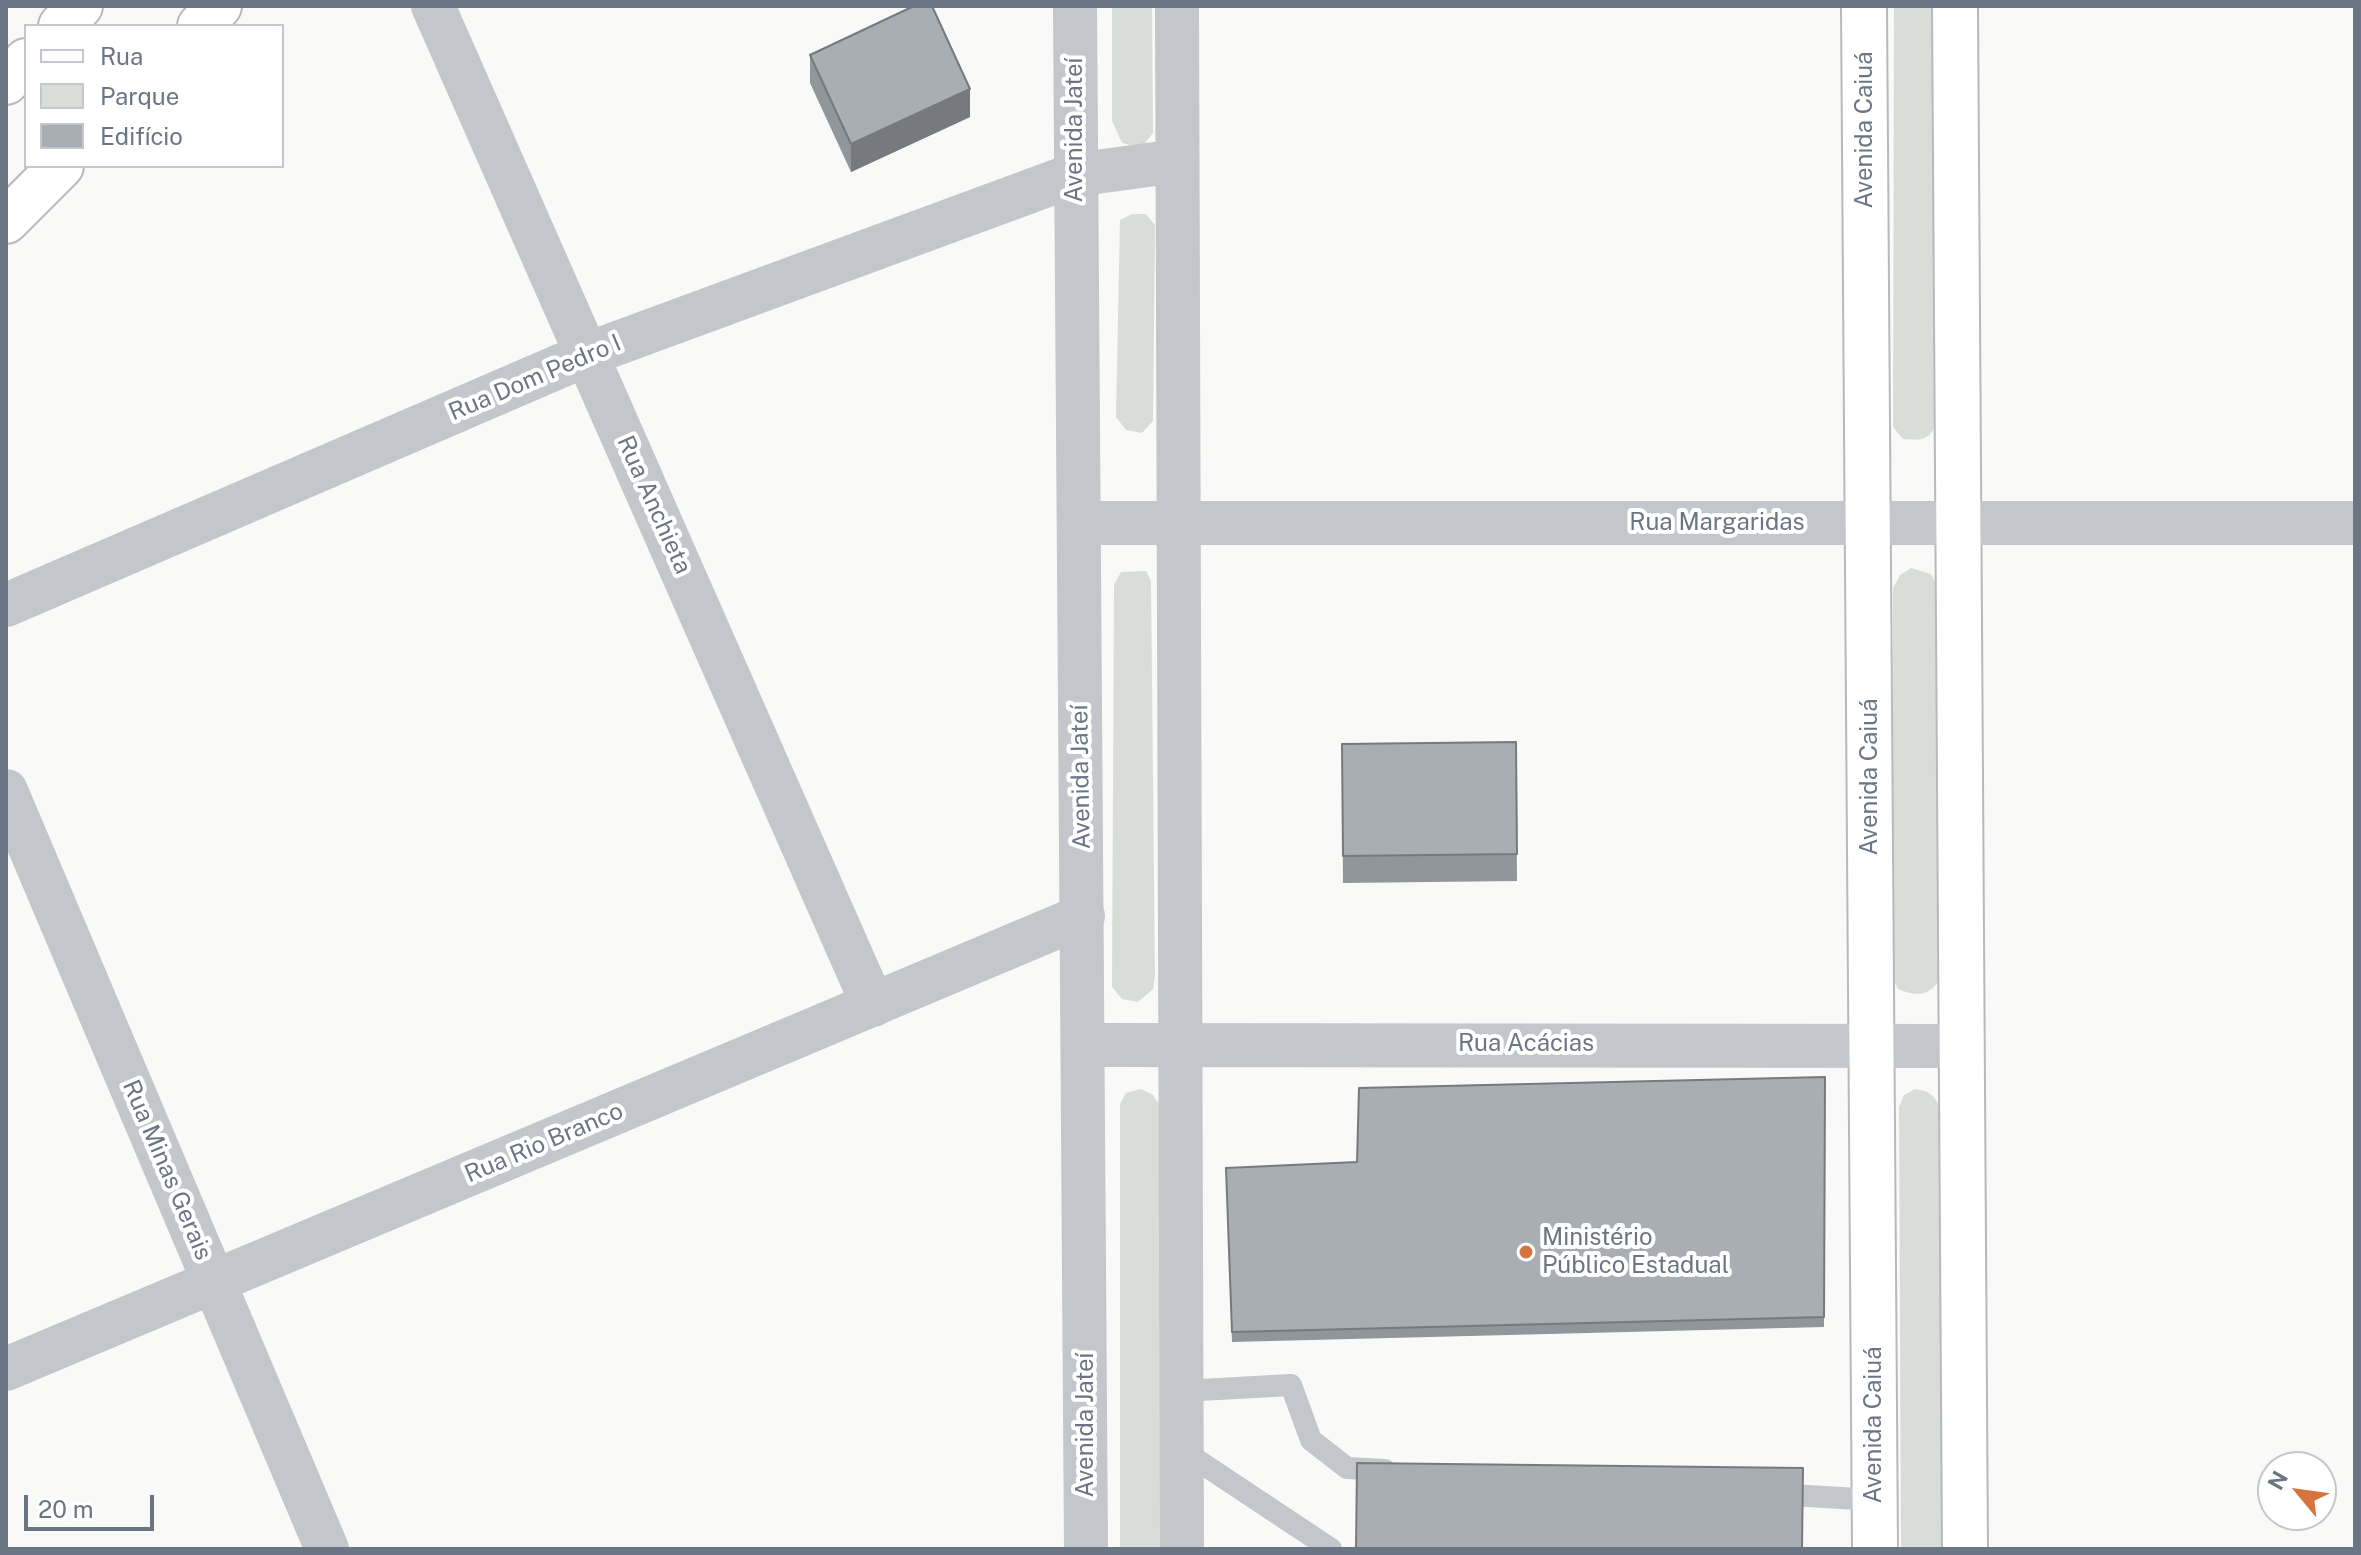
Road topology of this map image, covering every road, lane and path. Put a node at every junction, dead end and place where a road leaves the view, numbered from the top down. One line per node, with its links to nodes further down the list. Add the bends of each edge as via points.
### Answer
1 (80, 6): 8 (main road)
2 (219, 6): 9 (main road)
3 (433, 6): 16 (street, Rua Anchieta)
4 (1075, 6): 14 (street, Avenida Jateí)
5 (1177, 6): 12 (street)
6 (1864, 6): 19 (main road, Avenida Caiuá)
7 (1955, 6): 20 (main road)
8 (63, 24)
9 (202, 24)
10 (24, 63): 11 (main road)
11 (6, 82)
12 (1177, 161): 14 (street, Rua Dom Pedro I); 18 (street)
13 (59, 168): 15 (main road)
14 (1074, 175): 16 (street, Rua Dom Pedro I); 17 (street, Avenida Jateí)
15 (6, 221)
16 (588, 354): 22 (street, Rua Dom Pedro I); 25 (street, Rua Anchieta)
17 (1079, 523): 18 (street, Rua Margaridas); 24 (street, Avenida Jateí)
18 (1179, 523): 19 (street, Rua Margaridas); 26 (street)
19 (1868, 523): 20 (street, Rua Margaridas); 28 (main road, Avenida Caiuá)
20 (1959, 523): 21 (street, Rua Margaridas); 29 (main road)
21 (2355, 523)
22 (6, 605)
23 (6, 791): 30 (street, Rua Minas Gerais)
24 (1083, 916): 25 (street, Rua Rio Branco); 27 (street, Avenida Jateí)
25 (873, 1005): 30 (street, Rua Rio Branco)
26 (1180, 1044): 27 (street, Rua Acácias); 28 (street, Rua Acácias); 32 (street)
27 (1083, 1045): 38 (street, Avenida Jateí)
28 (1872, 1045): 29 (street, Rua Acácias); 36 (main road, Avenida Caiuá)
29 (1962, 1046): 42 (main road)
30 (214, 1282): 31 (street, Rua Rio Branco); 37 (street, Rua Minas Gerais)
31 (6, 1369)
32 (1182, 1391): 33 (street); 34 (lane, via 1291,1385 1311,1440 1347,1468)
33 (1182, 1450): 39 (street); 40 (lane)
34 (1409, 1472)
35 (1751, 1492): 36 (lane)
36 (1875, 1500): 41 (main road, Avenida Caiuá)
37 (327, 1549)
38 (1086, 1549)
39 (1182, 1549)
40 (1331, 1549)
41 (1875, 1549)
42 (1965, 1549)

